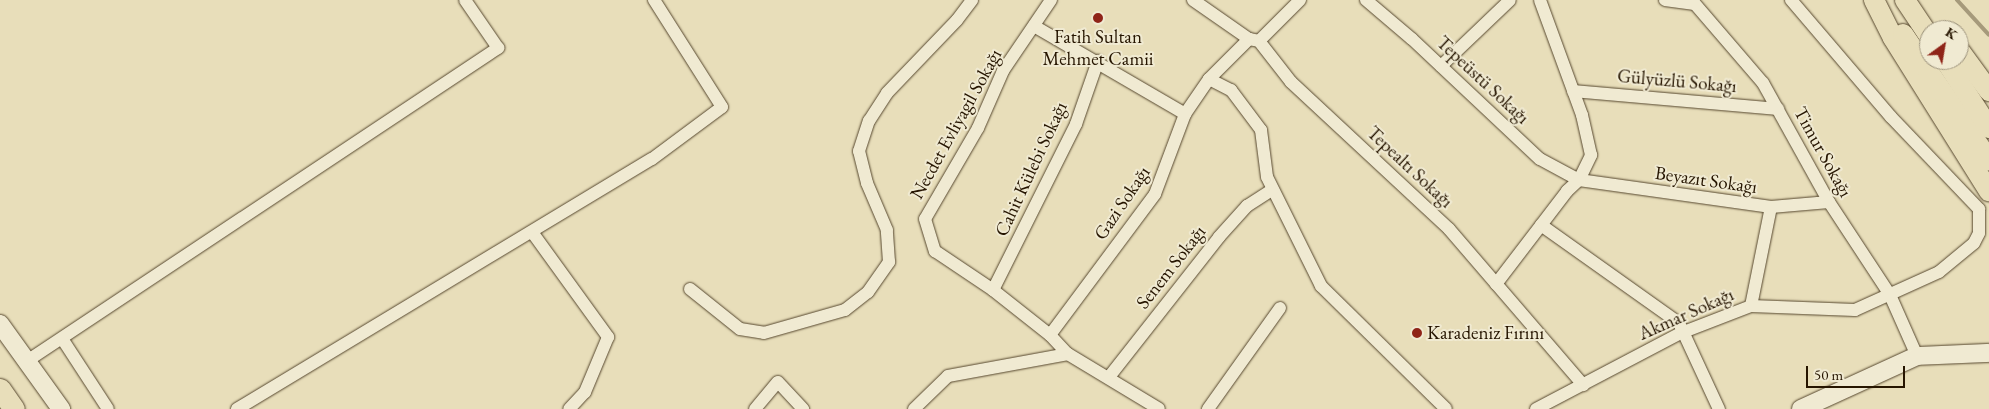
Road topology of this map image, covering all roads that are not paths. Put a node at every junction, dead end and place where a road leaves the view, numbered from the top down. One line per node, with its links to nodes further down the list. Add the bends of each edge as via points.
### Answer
1 (465, 0): 48 (street, via 498,48)
2 (654, 0): 38 (street, via 722,107 652,159)
3 (972, 0): 40 (street, via 887,93 869,121 859,151 867,182 887,230 889,262 868,292 845,310 764,333 740,329)
4 (1051, 0): 19 (street, Necdet Evliyagil Sokağı)
5 (1193, 0): 20 (street, Tepealtı Sokağı)
6 (1300, 0): 20 (street, Gazi Sokağı)
7 (1366, 0): 23 (street, Tepeüstü Sokağı)
8 (1510, 0): 23 (street)
9 (1540, 0): 26 (street)
10 (1665, 0): 16 (street, Timur Sokağı)
11 (1791, 0): 42 (street, Akmar Sokağı, via 1890,117 1979,209 1979,233 1970,250 1939,272)
12 (1874, 0): 34 (main road, via 1893,38)
13 (1878, 0): 31 (main road, via 1923,60)
14 (1905, 0): 18 (main road)
15 (1915, 0): 17 (main road)
16 (1694, 2): 28 (street, Timur Sokağı, via 1763,83)
17 (1933, 20)
18 (1919, 21)
19 (1034, 26): 21 (street); 41 (street, Necdet Evliyagil Sokağı, via 1003,71 978,128 925,219 935,251)
20 (1254, 40): 25 (street, Gazi Sokağı); 39 (street, Tepealtı Sokağı, via 1291,82 1449,229)
21 (1098, 61): 29 (street); 41 (street, Cahit Külebi Sokağı, via 1076,124)
22 (1969, 64): 27 (main road)
23 (1441, 66): 32 (street, Tepeüstü Sokağı, via 1540,159)
24 (1951, 70): 30 (main road)
25 (1209, 79): 29 (street, Gazi Sokağı); 33 (street, via 1231,90 1261,130 1267,177)
26 (1573, 91): 28 (street, Gülyüzlü Sokağı); 32 (street, via 1591,155)
27 (1989, 91)
28 (1778, 109): 35 (street, Timur Sokağı)
29 (1185, 114): 47 (street, Gazi Sokağı, via 1155,194)
30 (1989, 128)
31 (1989, 160)
32 (1579, 180): 36 (street, Beyazıt Sokağı); 37 (street)
33 (1272, 190): 53 (street, Senem Sokağı, via 1248,206 1219,237); 67 (street, via 1321,286)
34 (1989, 191)
35 (1829, 202): 36 (street, Beyazıt Sokağı); 42 (street, Timur Sokağı)
36 (1771, 207): 43 (street)
37 (1541, 225): 39 (street); 46 (street, via 1679,323)
38 (532, 232): 60 (street); 61 (street, via 608,337 585,392)
39 (1496, 284): 54 (street, Tepealtı Sokağı)
40 (690, 289)
41 (993, 290): 47 (street, Necdet Evliyagil Sokağı)
42 (1890, 295): 43 (street, Akmar Sokağı, via 1856,310); 51 (street, Timur Sokağı)
43 (1751, 306): 46 (street, Akmar Sokağı)
44 (1280, 308): 66 (street)
45 (0, 324): 52 (main road)
46 (1681, 334): 54 (street, Akmar Sokağı); 68 (street)
47 (1050, 335): 50 (street, Necdet Evliyagil Sokağı)
48 (63, 340): 52 (street); 59 (street)
49 (1989, 353): 51 (main road)
50 (1068, 354): 53 (street, Necdet Evliyagil Sokağı); 64 (street, via 948,376)
51 (1917, 356): 69 (main road)
52 (27, 361): 58 (main road)
53 (1108, 377): 65 (street, Necdet Evliyagil Sokağı)
54 (1583, 385): 56 (street, Akmar Sokağı)
55 (0, 389): 57 (highway)
56 (1539, 408)
57 (14, 409)
58 (61, 409)
59 (108, 409)
60 (237, 409)
61 (569, 409)
62 (756, 409): 63 (street, via 778,382)
63 (803, 409)
64 (914, 409)
65 (1159, 409)
66 (1208, 409)
67 (1446, 409)
68 (1718, 409)
69 (1801, 409)

